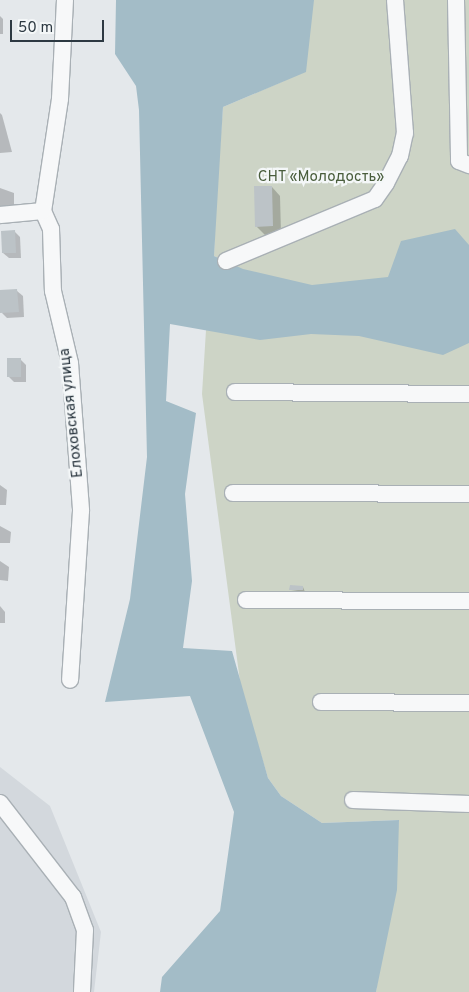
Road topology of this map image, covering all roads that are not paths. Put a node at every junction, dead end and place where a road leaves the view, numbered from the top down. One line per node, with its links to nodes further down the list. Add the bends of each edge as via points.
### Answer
1 (65, 0): 5 (street, Елоховская улица, via 60,99)
2 (395, 0): 7 (street, via 405,133 400,156 386,183 375,199)
3 (456, 0): 4 (street, via 459,161)
4 (469, 165)
5 (43, 211): 6 (street); 14 (street, Елоховская улица, via 51,229 53,291 70,363 81,511)
6 (0, 215)
7 (226, 261)
8 (235, 392): 9 (street)
9 (469, 394)
10 (233, 493): 11 (street)
11 (469, 494)
12 (246, 600): 13 (street)
13 (469, 601)
14 (70, 680)
15 (321, 702): 16 (street)
16 (469, 703)
17 (353, 800): 19 (street)
18 (0, 803): 20 (street, via 74,897 85,930)
19 (469, 804)
20 (82, 992)

